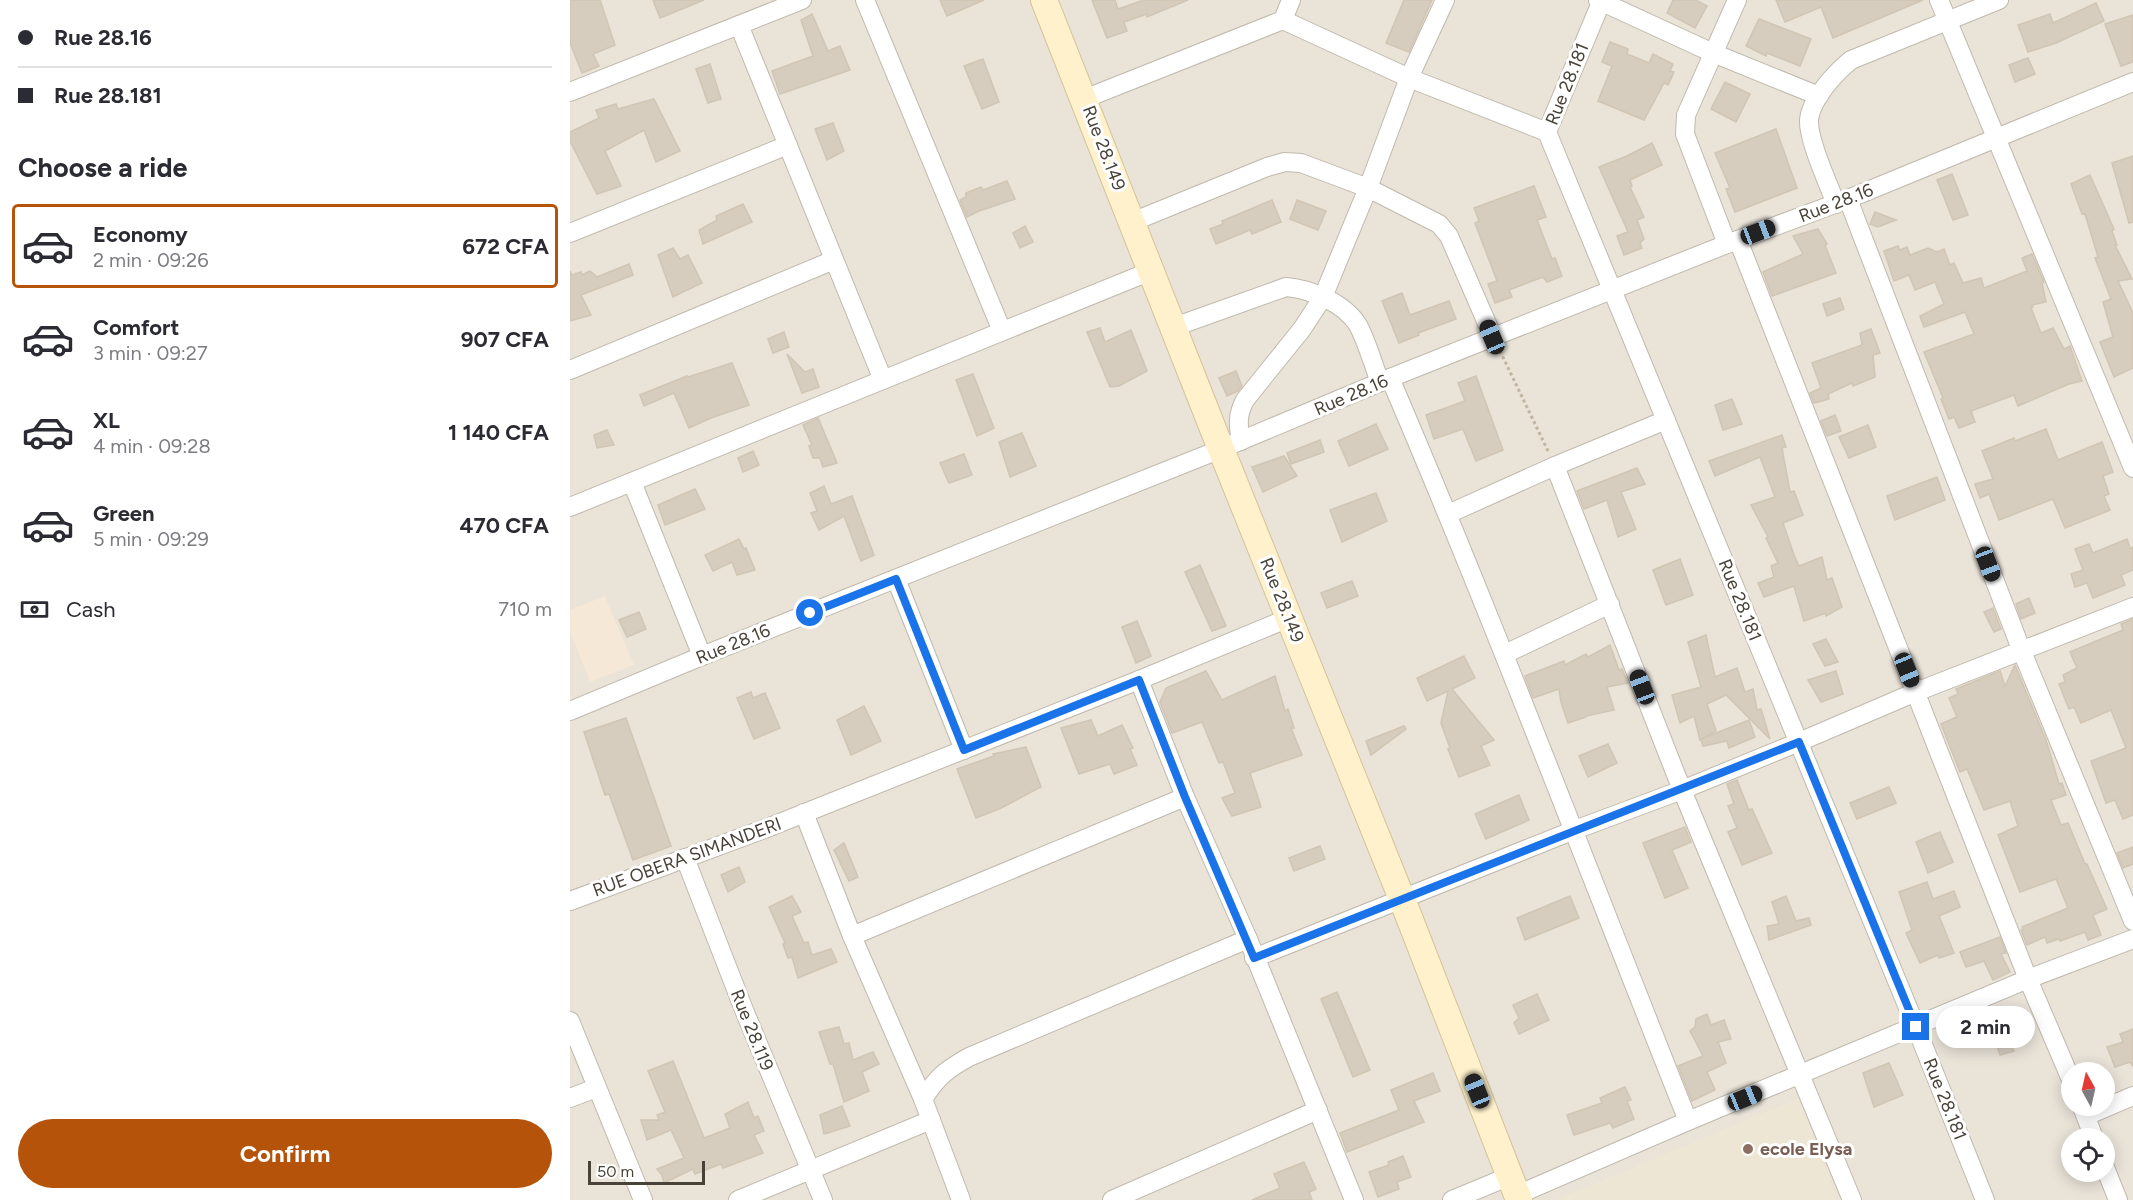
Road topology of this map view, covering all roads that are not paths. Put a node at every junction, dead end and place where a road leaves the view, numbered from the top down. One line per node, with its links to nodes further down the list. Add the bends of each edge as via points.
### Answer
1 (802, 0): 12 (street)
2 (865, 0): 32 (street)
3 (1044, 0): 18 (street, Rue 28.149)
4 (1291, 0): 10 (street)
5 (1445, 0): 14 (street)
6 (1600, 0): 13 (street); 19 (street, Rue 28.181)
7 (1737, 0): 13 (street)
8 (1939, 0): 11 (street)
9 (1999, 0): 11 (street)
10 (1283, 20): 14 (street); 18 (street)
11 (1948, 21): 17 (street, via 1851,60); 20 (street)
12 (739, 25): 16 (street); 21 (street)
13 (1713, 53): 17 (street); 26 (street, via 1686,115 1685,134)
14 (1409, 78): 19 (street); 22 (street)
15 (2132, 84): 20 (street, Rue 28.16)
16 (570, 92)
17 (1819, 96): 23 (street, via 1809,118 1810,134)
18 (1084, 99): 24 (street, Rue 28.149)
19 (1547, 132): 29 (street, Rue 28.181)
20 (1996, 139): 23 (street, Rue 28.16); 38 (street)
21 (788, 145): 25 (street); 27 (street)
22 (1368, 188): 24 (street, via 1301,163 1285,162); 30 (street); 33 (street, via 1439,224 1449,236)
23 (1842, 201): 26 (street, Rue 28.16); 49 (street)
24 (1132, 222): 28 (street, Rue 28.149)
25 (570, 233)
26 (1733, 242): 29 (street, Rue 28.16); 53 (street)
27 (834, 260): 34 (street); 35 (street)
28 (1151, 271): 31 (street, Rue 28.149); 32 (street)
29 (1612, 290): 33 (street, Rue 28.16); 37 (street, Rue 28.181)
30 (1323, 297): 31 (street, via 1286,287); 36 (street, via 1348,313 1358,326); 39 (street, via 1245,400)
31 (1174, 327): 39 (street, Rue 28.149)
32 (1002, 331): 35 (street)
33 (1492, 337): 36 (street, Rue 28.16)
34 (570, 370)
35 (883, 380): 42 (street)
36 (1385, 380): 39 (street, Rue 28.16); 44 (street)
37 (1666, 420): 40 (street); 55 (street, Rue 28.181)
38 (2127, 434): 41 (street)
39 (1231, 445): 45 (street, Rue 28.16); 48 (street, Rue 28.149)
40 (1555, 466): 44 (street); 46 (street)
41 (2133, 468)
42 (633, 482): 43 (street); 51 (street)
43 (570, 507)
44 (1448, 514): 50 (street)
45 (896, 579): 51 (street, Rue 28.16); 56 (street)
46 (1610, 604): 50 (street); 57 (street)
47 (2133, 607): 49 (street)
48 (1289, 618): 52 (street, RUE OBERA SIMANDERI); 62 (street, Rue 28.149)
49 (2021, 649): 53 (street); 64 (street)
50 (1505, 654): 60 (street)
51 (702, 656): 54 (street, Rue 28.16)
52 (1139, 680): 56 (street, RUE OBERA SIMANDERI); 58 (street)
53 (1916, 692): 55 (street); 69 (street)
54 (570, 711)
55 (1799, 742): 57 (street); 71 (street, Rue 28.181)
56 (964, 750): 59 (street, RUE OBERA SIMANDERI)
57 (1682, 789): 60 (street); 73 (street)
58 (1185, 797): 65 (street); 66 (street)
59 (804, 813): 61 (street, RUE OBERA SIMANDERI); 65 (street)
60 (1572, 831): 62 (street); 81 (street)
61 (685, 858): 63 (street, RUE OBERA SIMANDERI); 82 (street, Rue 28.119)
62 (1402, 899): 68 (street); 84 (street, Rue 28.149)
63 (570, 901)
64 (2133, 921)
65 (852, 936): 77 (street)
66 (1248, 939): 68 (street); 77 (street, via 969,1057 936,1080)
67 (2133, 939): 69 (street)
68 (1254, 958): 79 (street)
69 (2028, 979): 71 (street); 72 (street)
70 (570, 1022): 74 (street)
71 (1916, 1027): 73 (street); 93 (street, Rue 28.181)
72 (2063, 1062)
73 (1802, 1075): 81 (street); 92 (street)
74 (596, 1088): 76 (street); 85 (street)
75 (2133, 1096): 78 (street)
76 (570, 1098)
77 (923, 1099): 80 (street)
78 (2115, 1102)
79 (1318, 1110): 89 (street); 90 (street)
80 (931, 1120): 82 (street); 88 (street)
81 (1688, 1121): 84 (street)
82 (811, 1170): 86 (street); 87 (street, Rue 28.119)
83 (2111, 1182): 94 (street)
84 (1516, 1190): 91 (street)
85 (643, 1200)
86 (738, 1200)
87 (823, 1200)
88 (961, 1200)
89 (1112, 1200)
90 (1354, 1200)
91 (1452, 1200)
92 (1852, 1200)
93 (1985, 1200)
94 (2118, 1200)

